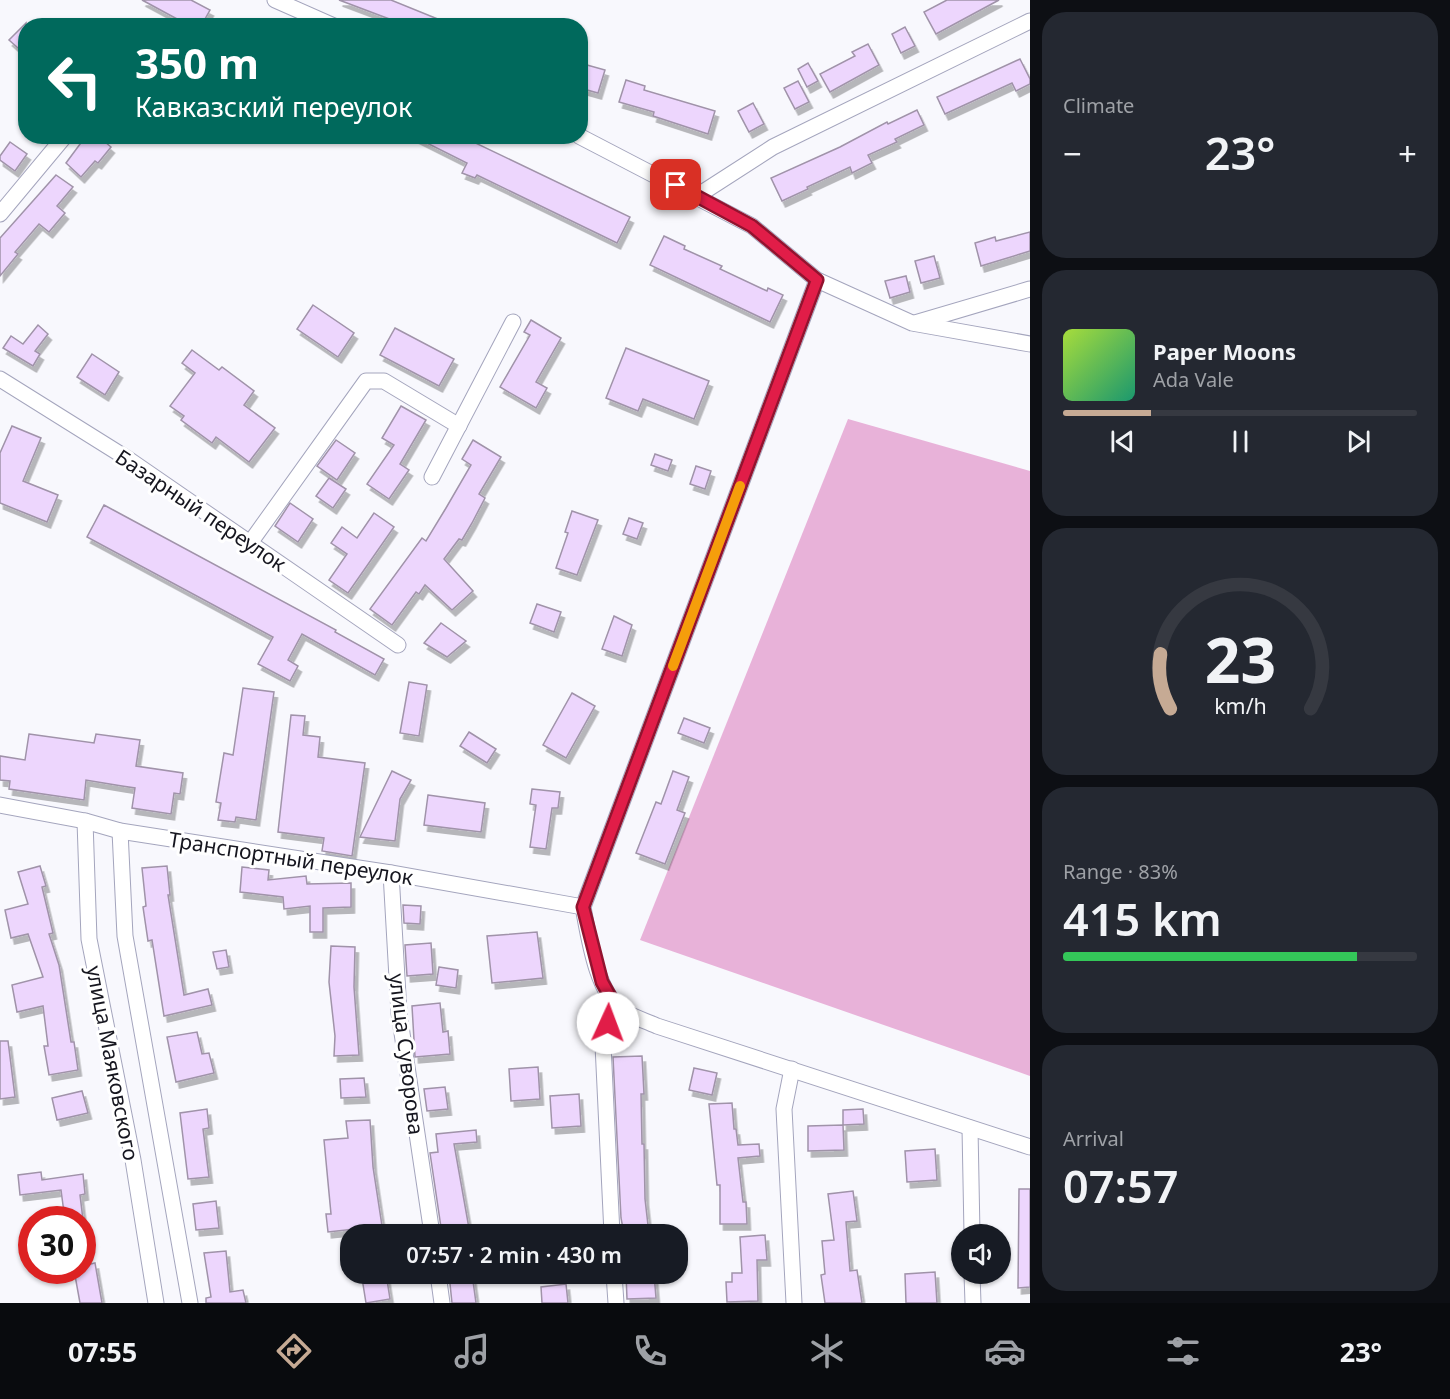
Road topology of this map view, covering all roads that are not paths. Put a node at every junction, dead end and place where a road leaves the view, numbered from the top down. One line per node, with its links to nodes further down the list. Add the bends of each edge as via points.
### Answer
1 (275, 0): 2 (street)
2 (316, 18)
3 (1030, 21): 6 (street, via 773,147)
4 (588, 141): 6 (street)
5 (58, 144): 7 (street)
6 (697, 196): 8 (street, via 752,226)
7 (0, 214)
8 (817, 280): 11 (street); 22 (street)
9 (1030, 289): 11 (street)
10 (513, 322): 14 (street)
11 (912, 323): 12 (street)
12 (1030, 344)
13 (0, 379): 16 (street, Базарный переулок, via 128,459)
14 (459, 426): 15 (street); 16 (street, via 384,381 366,381)
15 (432, 477)
16 (250, 543): 17 (street, Базарный переулок)
17 (398, 645)
18 (0, 805): 19 (street, Транспортный переулок)
19 (85, 821): 20 (street, Транспортный переулок); 33 (street, улица Маяковского, via 89,939 133,1160)
20 (120, 831): 21 (street, Транспортный переулок); 34 (street, улица Маяковского, via 125,936)
21 (391, 873): 22 (street, Транспортный переулок); 27 (street, улица Суворова, via 399,1013)
22 (583, 907): 23 (street, via 602,982)
23 (612, 1000): 24 (street, via 624,1011 657,1026); 28 (street, via 603,1046)
24 (792, 1069): 25 (street); 37 (street, via 784,1109)
25 (970, 1128): 26 (street); 29 (street)
26 (1030, 1147)
27 (431, 1224)
28 (612, 1224)
29 (972, 1224)
30 (439, 1284): 35 (street)
31 (615, 1284): 36 (street)
32 (972, 1284): 38 (street)
33 (156, 1303)
34 (190, 1303)
35 (442, 1303)
36 (616, 1303)
37 (794, 1303)
38 (973, 1303)

